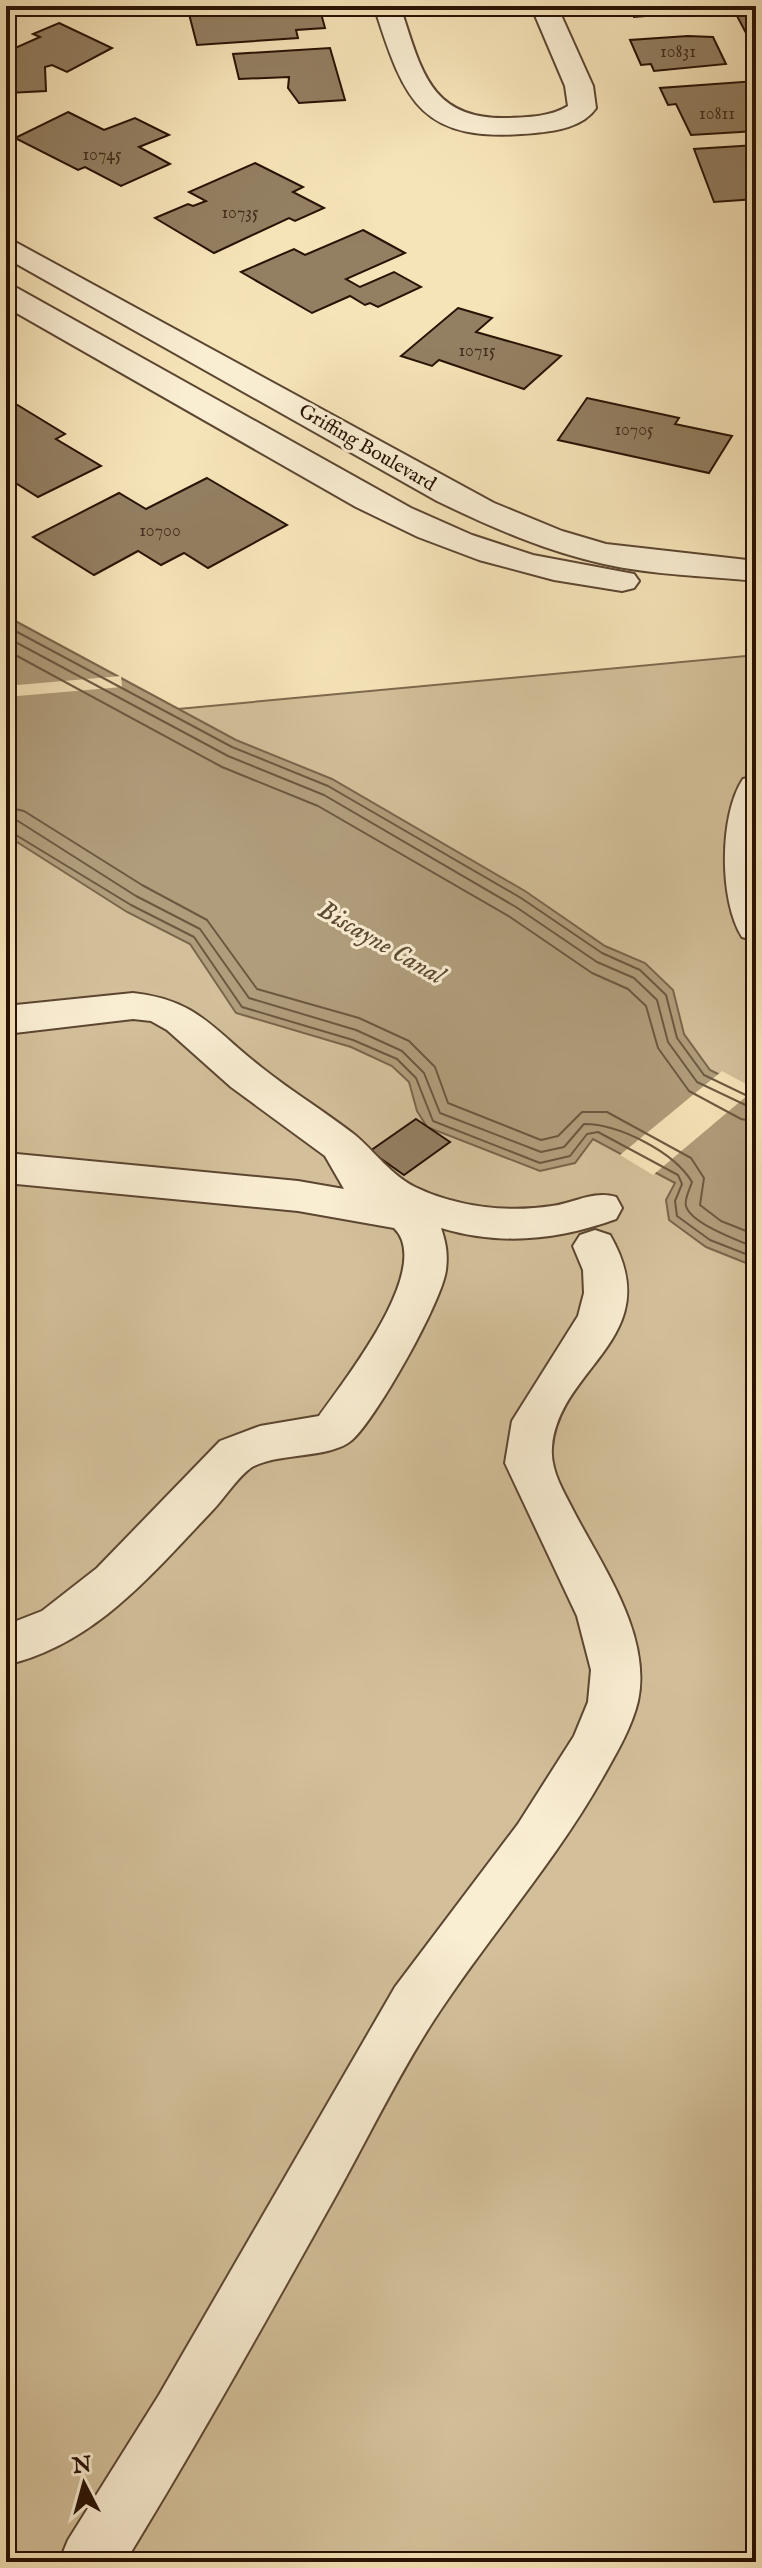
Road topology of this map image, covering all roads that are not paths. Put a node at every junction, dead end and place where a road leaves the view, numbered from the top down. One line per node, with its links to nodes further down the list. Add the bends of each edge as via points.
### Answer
1 (387, 6): 2 (street, via 424,102 447,120 484,128 560,120 582,108 579,86)
2 (544, 6)
3 (6, 246): 5 (street, Griffing Boulevard, via 449,494 507,521 622,557)
4 (6, 294): 6 (street, Griffing Boulevard, via 368,500 467,546 531,567 587,577 689,586)
5 (756, 571)
6 (756, 583)
7 (756, 787): 8 (street, via 743,884)
8 (756, 928)
9 (6, 1020): 10 (street, via 133,1006 159,1009 181,1020 246,1077)
10 (340, 1146): 12 (street, via 368,1190); 14 (street, via 399,1198 457,1217 531,1225 591,1224 605,1271 600,1317 535,1421 528,1463 606,1632 618,1689 588,1758 484,1915 454,1945 414,2004 180,2416)
11 (6, 1168): 12 (street, via 298,1196)
12 (406, 1215): 13 (street, via 421,1230 428,1249 422,1289 335,1429 265,1441 238,1452 70,1620 21,1644)
13 (6, 1645)
14 (90, 2562)

